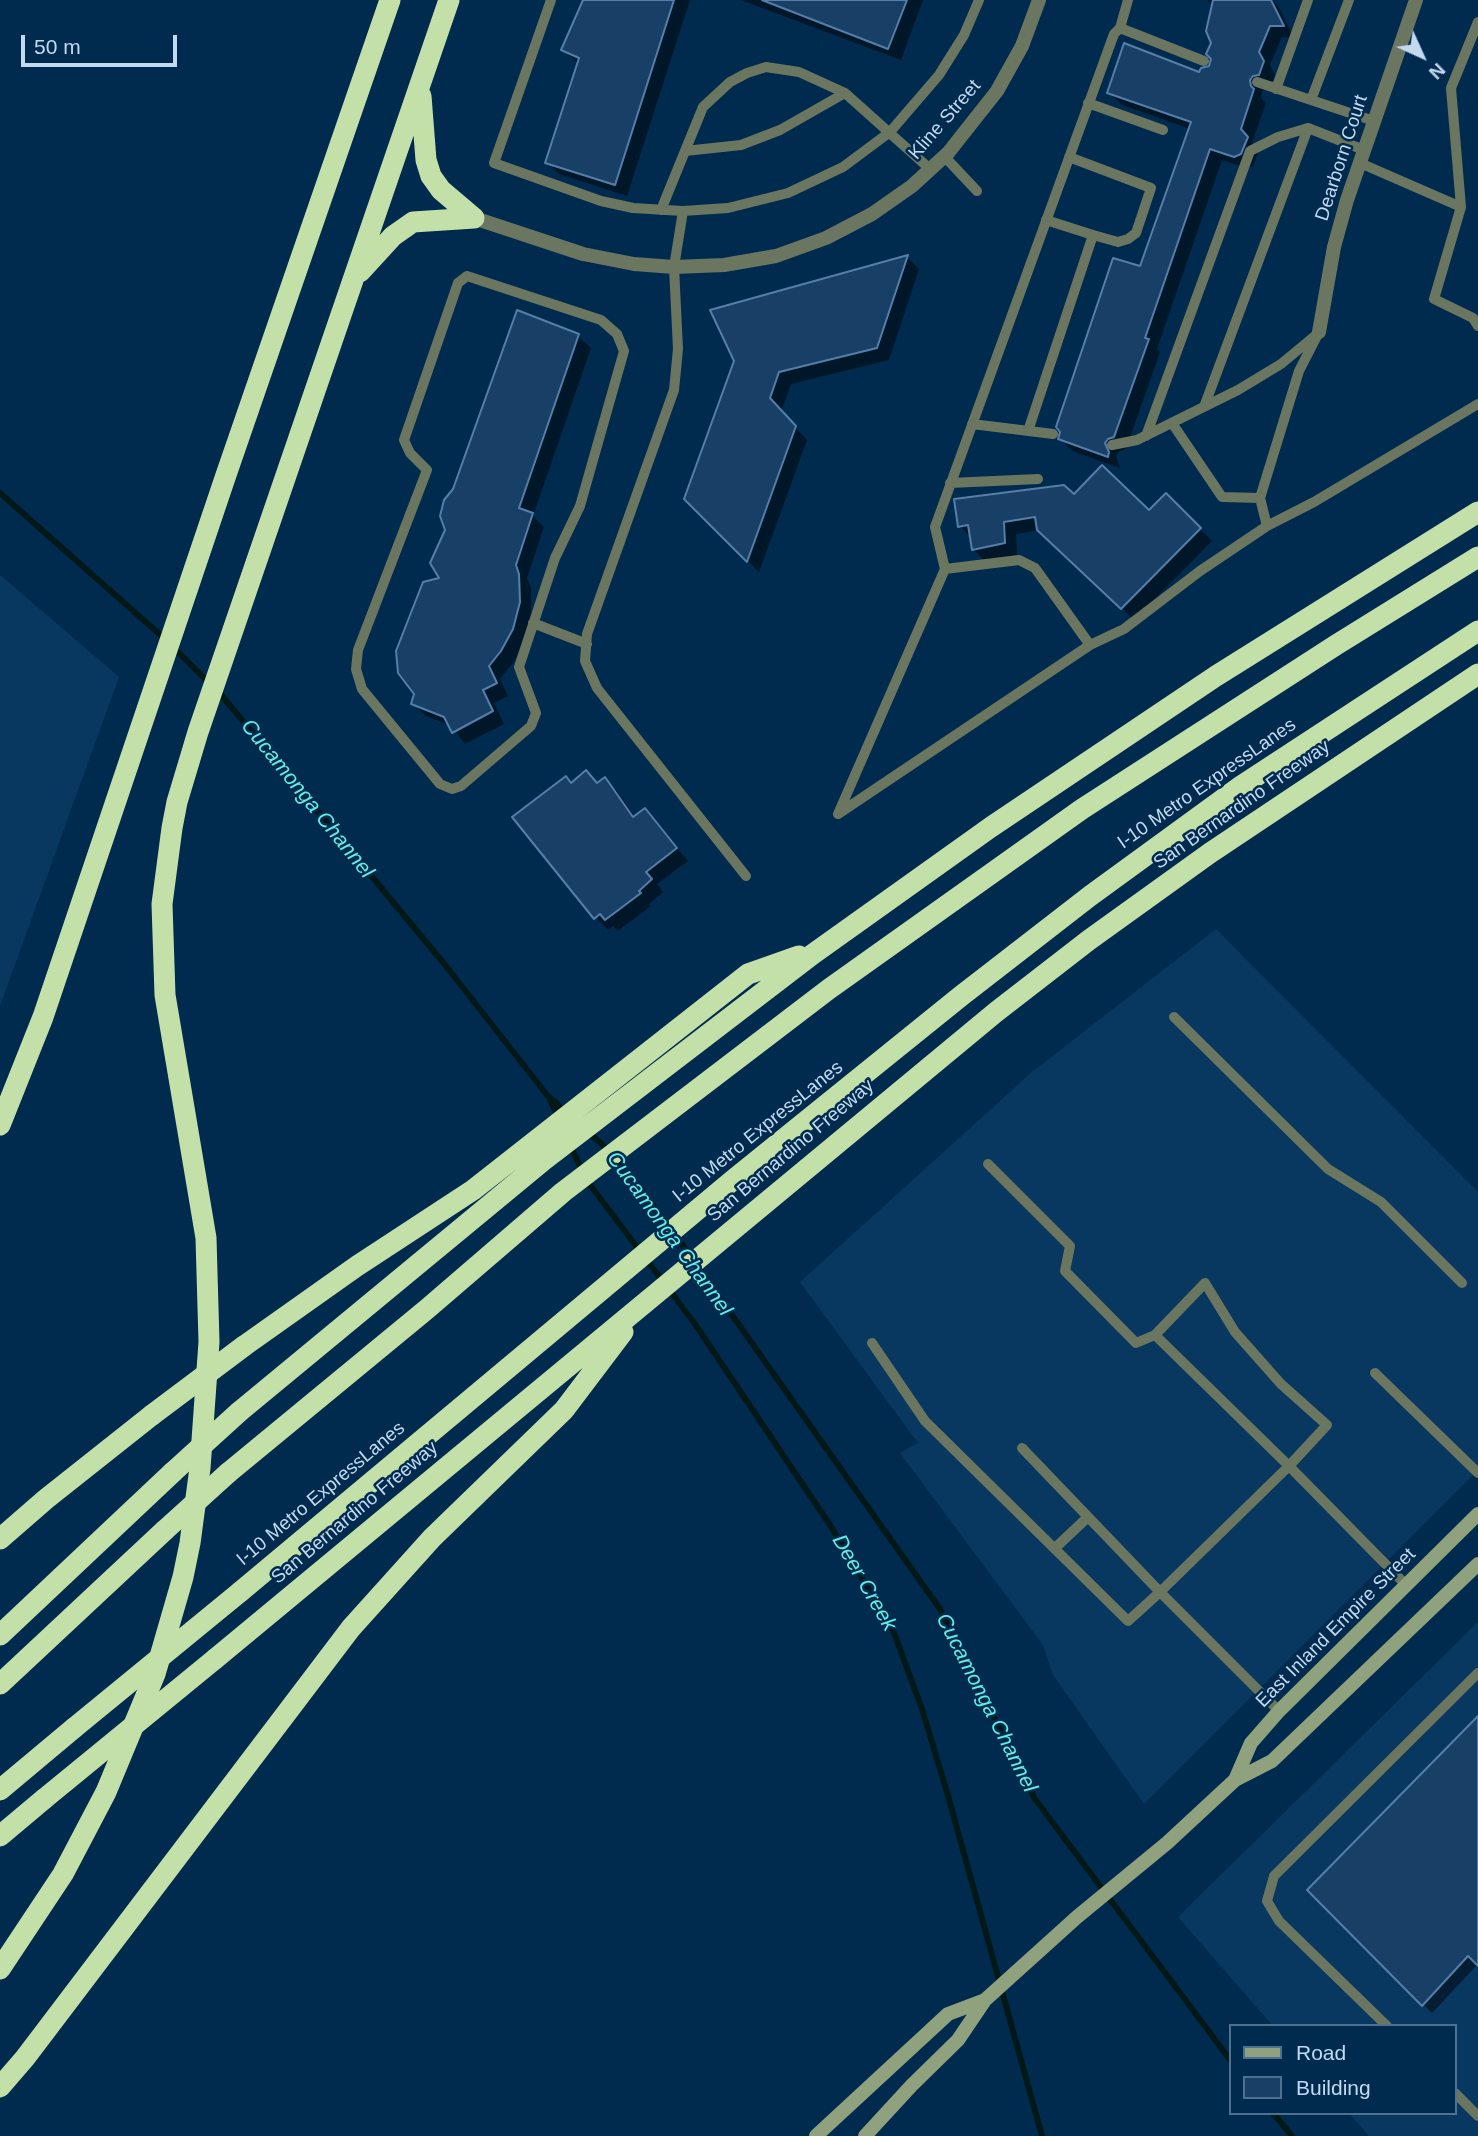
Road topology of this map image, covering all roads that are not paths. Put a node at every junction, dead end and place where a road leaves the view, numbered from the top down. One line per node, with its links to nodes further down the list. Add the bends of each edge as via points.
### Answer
1 (390, 0): 62 (highway, via 43,1017)
2 (449, 0): 14 (highway)
3 (551, 0): 30 (lane, via 494,163 601,201)
4 (979, 0): 22 (lane, via 939,75)
5 (1039, 0): 24 (street, Kline Street, via 1022,46 997,91)
6 (1128, 0): 11 (lane)
7 (1308, 0): 15 (lane)
8 (1349, 0): 17 (lane)
9 (1416, 0): 19 (street, Dearborn Court)
10 (1478, 22): 29 (lane, via 1451,89)
11 (1120, 28): 12 (lane); 18 (lane)
12 (1204, 61)
13 (1257, 82): 15 (lane)
14 (420, 86): 32 (highway, via 431,176); 36 (highway)
15 (1276, 89): 17 (lane)
16 (845, 93): 22 (lane); 23 (lane, via 779,130 741,145); 23 (lane, via 799,72 766,66 730,82 703,107)
17 (1311, 100): 19 (lane)
18 (1088, 103): 21 (lane); 25 (lane)
19 (1374, 121): 26 (street, Dearborn Court)
20 (1308, 128): 26 (lane); 40 (lane); 45 (lane, via 1250,151)
21 (1163, 130)
22 (890, 132): 27 (lane); 31 (lane, via 843,167 788,193 728,208)
23 (685, 151): 30 (lane)
24 (944, 156): 27 (street, Kline Street); 28 (lane)
25 (1069, 157): 33 (lane); 34 (lane, via 1151,188 1136,233 1118,242)
26 (1362, 157): 29 (lane); 38 (street, Dearborn Court, via 1334,247)
27 (930, 169): 35 (street, Kline Street, via 872,214 826,238 776,256)
28 (977, 191)
29 (1461, 207): 37 (lane, via 1434,299 1473,318)
30 (661, 209): 31 (lane)
31 (683, 211): 35 (lane)
32 (474, 218): 35 (street, Kline Street, via 583,254); 36 (highway, via 413,222 393,236)
33 (1046, 220): 34 (lane); 42 (lane)
34 (1093, 235): 43 (lane)
35 (674, 267): 56 (lane, via 678,349 674,390)
36 (353, 281): 86 (highway, via 198,732 177,802 162,904 165,995 206,1238 209,1342 190,1544 155,1674 106,1792 62,1874)
37 (1478, 326)
38 (1319, 332): 40 (lane, via 1281,364); 49 (lane, via 1299,371)
39 (1478, 404): 51 (lane)
40 (1204, 407): 41 (lane)
41 (1172, 423): 45 (lane); 49 (lane, via 1222,497)
42 (972, 424): 43 (lane); 48 (lane)
43 (1028, 431): 44 (lane)
44 (1053, 434)
45 (1146, 436): 46 (lane)
46 (1112, 445)
47 (1038, 479): 48 (lane)
48 (950, 483): 53 (lane, via 935,527)
49 (1261, 498): 51 (lane)
50 (1478, 512): 60 (highway, via 1216,676)
51 (1267, 526): 57 (lane, via 1124,629)
52 (1478, 557): 81 (highway, bridge, via 1082,809 828,989 563,1192 228,1473)
53 (944, 569): 57 (lane, via 1020,560 1035,568); 57 (lane, via 838,814)
54 (533, 623): 54 (lane, via 555,558 580,506 625,351 617,334 601,320 467,276 458,282 404,440 427,470 358,650 356,669 362,689 440,784 452,789 461,786 531,726 536,713 519,667); 56 (lane)
55 (1478, 631): 84 (highway, I-10 Metro ExpressLanes, bridge, via 1241,786 950,1004)
56 (587, 644): 59 (lane, via 585,661 597,688)
57 (1090, 645)
58 (1478, 674): 65 (highway, San Bernardino Freeway, via 1303,789 1089,940)
59 (746, 876)
60 (824, 946): 74 (highway, bridge, via 748,974 472,1190 357,1265 152,1415); 79 (highway, bridge, via 544,1160 239,1412)
61 (1174, 1017): 64 (lane, via 1328,1169 1381,1202)
62 (0, 1125)
63 (988, 1164): 66 (lane, via 1070,1246 1065,1271 1073,1280 1136,1343)
64 (1462, 1283)
65 (645, 1302): 85 (highway, San Bernardino Freeway, bridge); 89 (highway, via 564,1410 432,1538 351,1628)
66 (1155, 1335): 70 (lane); 70 (lane, via 1205,1283 1235,1332 1281,1384 1327,1425)
67 (872, 1343): 75 (lane, via 925,1420)
68 (1375, 1373): 71 (lane)
69 (1022, 1448): 73 (lane)
70 (1289, 1466): 77 (lane); 78 (lane)
71 (1478, 1473)
72 (1478, 1514): 77 (main road, East Inland Empire Street)
73 (1088, 1517): 75 (lane); 78 (lane)
74 (0, 1539)
75 (1055, 1548): 78 (lane, via 1128,1621)
76 (1478, 1564): 83 (main road, East Inland Empire Street, via 1272,1761)
77 (1406, 1585): 82 (main road, East Inland Empire Street)
78 (1160, 1592): 82 (lane)
79 (0, 1635)
80 (1478, 1673): 88 (lane, via 1274,1876 1267,1901 1279,1921)
81 (0, 1684)
82 (1279, 1711): 83 (main road, East Inland Empire Street, via 1251,1744)
83 (1235, 1780): 87 (main road, East Inland Empire Street)
84 (0, 1790)
85 (0, 1836)
86 (0, 1969)
87 (985, 2000): 92 (main road, via 948,2014); 93 (main road, via 958,2040)
88 (1385, 2024)
89 (0, 2087)
90 (1457, 2095): 91 (lane)
91 (1478, 2116)
92 (816, 2136)
93 (865, 2136)

